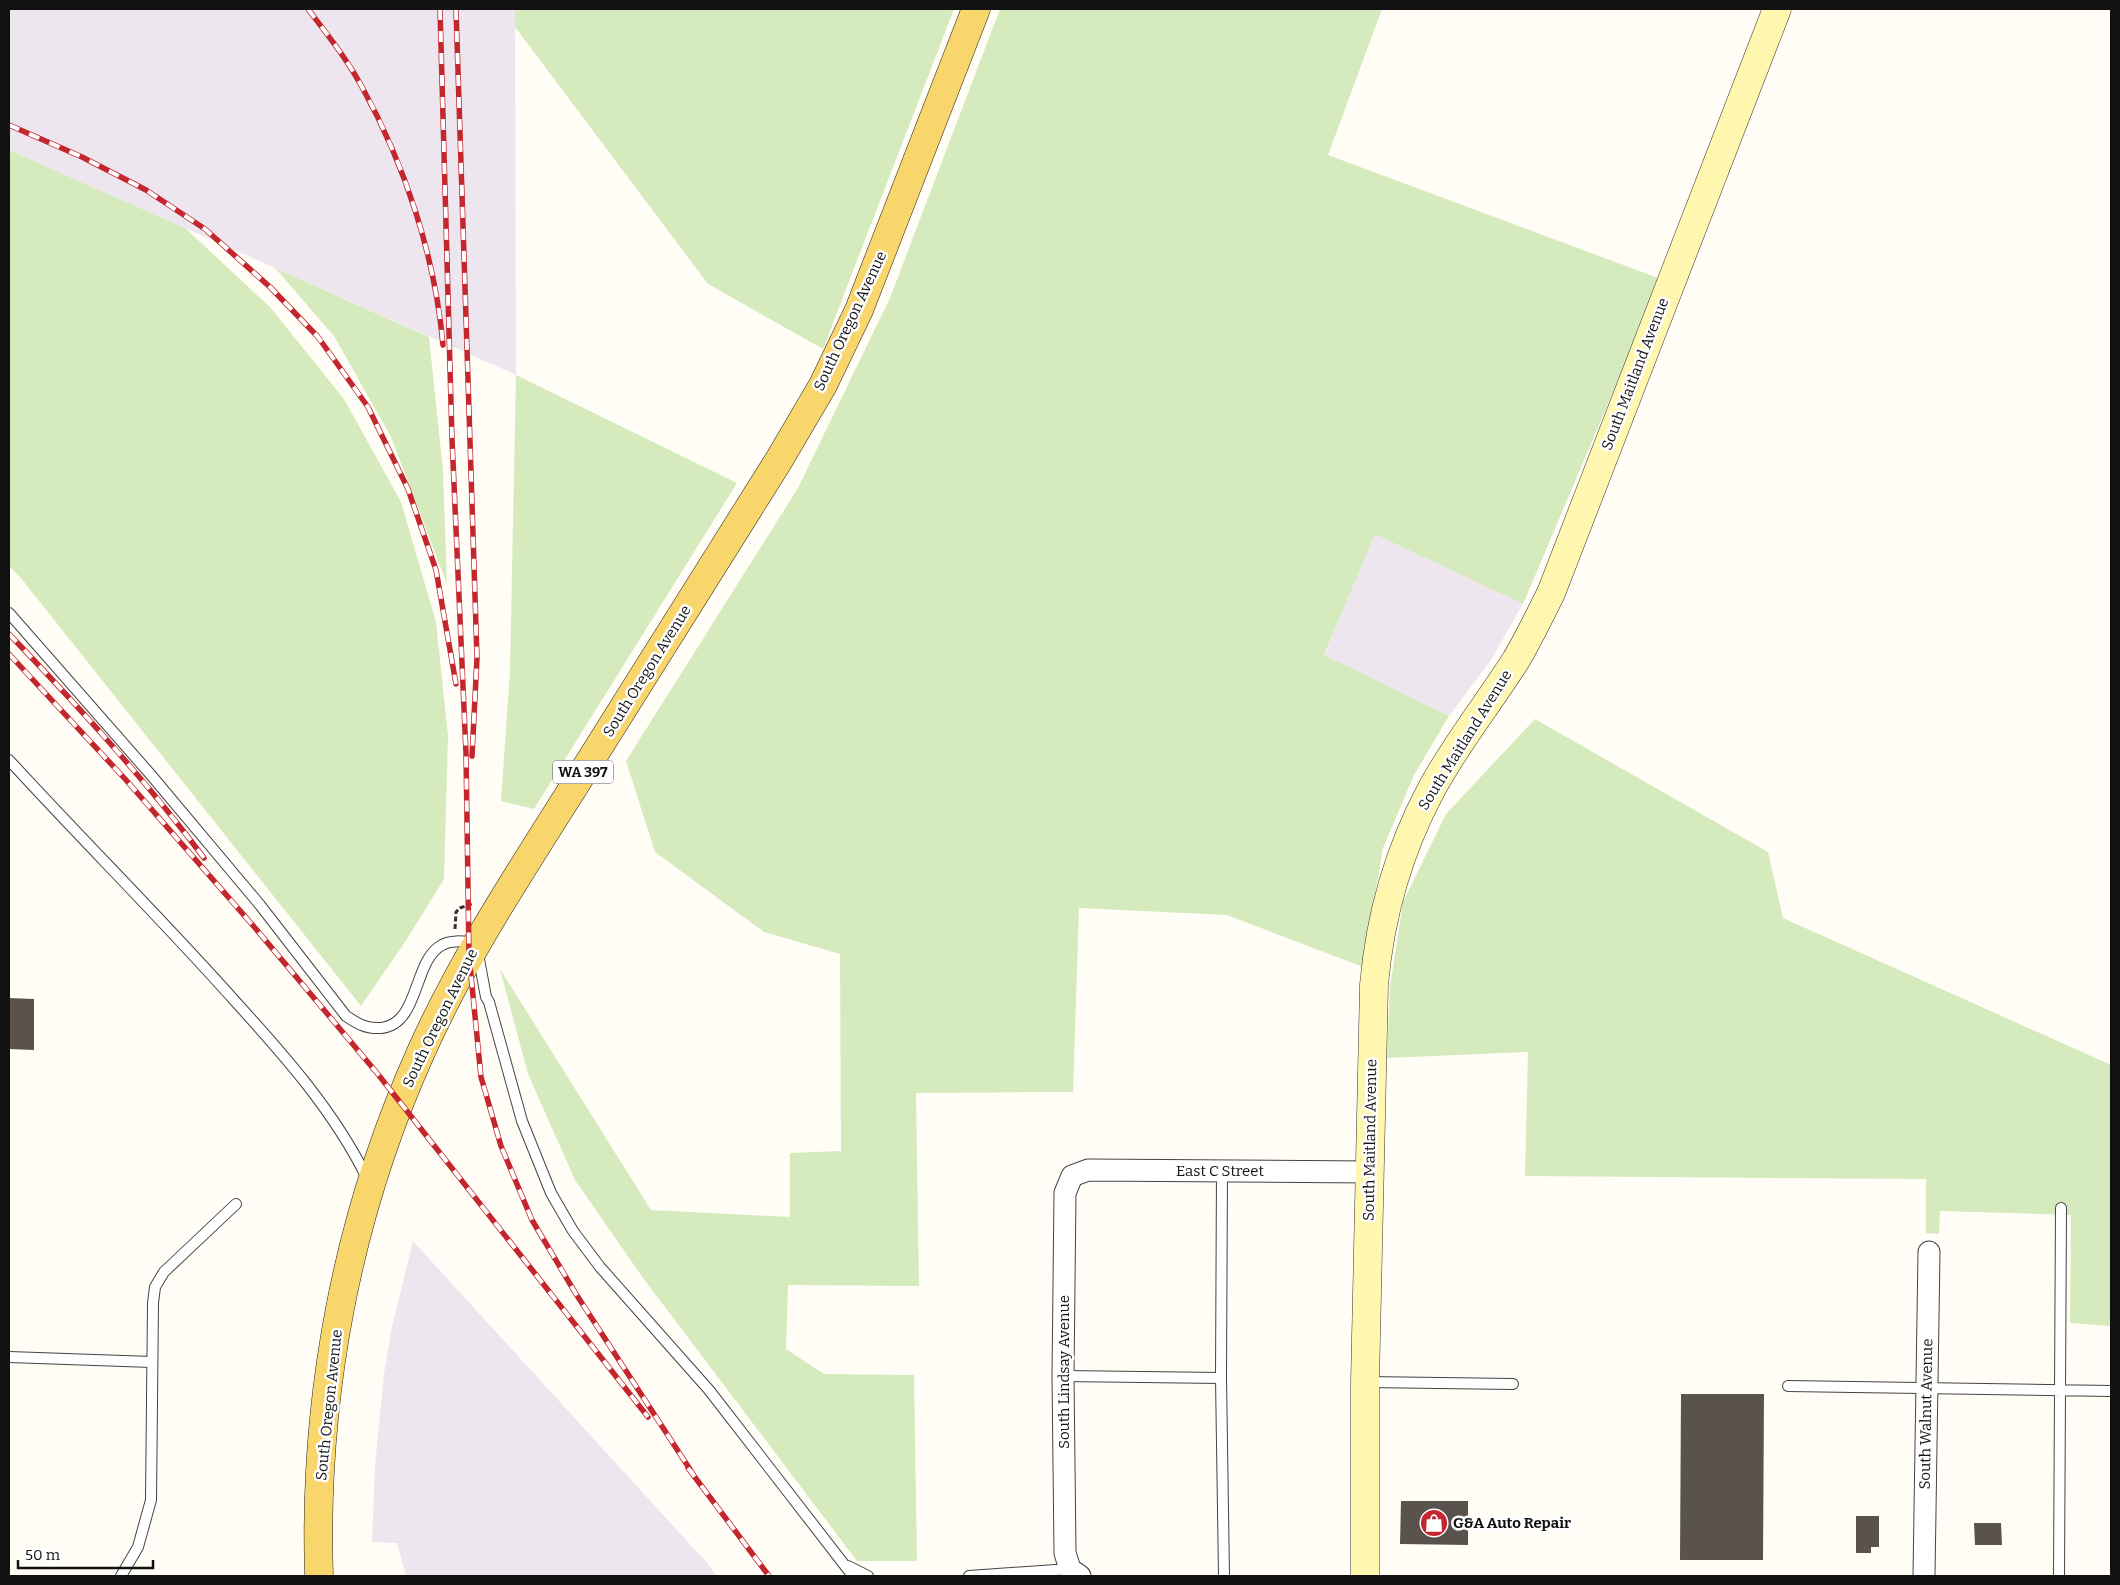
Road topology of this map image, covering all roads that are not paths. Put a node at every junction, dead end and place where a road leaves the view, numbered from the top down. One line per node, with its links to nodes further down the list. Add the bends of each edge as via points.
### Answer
1 (976, 9): 5 (main road, South Oregon Avenue / WA 397, via 863,301 823,385)
2 (1776, 9): 7 (street, South Maitland Avenue, via 1551,593 1516,660 1432,789 1402,855 1389,895 1376,962)
3 (9, 613): 5 (lane, via 248,889 346,1016 371,1029 388,1027 401,1018 436,948 456,941)
4 (9, 760): 9 (lane, via 210,973 291,1064 351,1146)
5 (476, 942): 9 (main road, South Oregon Avenue / WA 397, via 421,1052 387,1135); 23 (lane, via 486,997 522,1122 551,1193 573,1231 600,1267 709,1390)
6 (1222, 1171): 7 (street, East C Street); 8 (street, East C Street, via 1088,1170); 16 (lane)
7 (1370, 1172): 17 (street, South Maitland Avenue)
8 (1072, 1176): 15 (street, South Lindsay Avenue, via 1065,1193)
9 (371, 1186): 26 (main road, South Oregon Avenue / WA 397, via 345,1283 329,1379 320,1480)
10 (236, 1204): 14 (lane, via 164,1272 155,1287)
11 (2061, 1208): 21 (lane)
12 (1929, 1252): 20 (street, South Walnut Avenue)
13 (9, 1357): 14 (lane)
14 (152, 1362): 25 (lane, via 151,1500 138,1547)
15 (1063, 1376): 16 (lane); 24 (street, South Lindsay Avenue, via 1065,1553)
16 (1221, 1378): 30 (lane)
17 (1364, 1382): 18 (lane); 31 (street, South Maitland Avenue)
18 (1512, 1384)
19 (1788, 1386): 20 (lane)
20 (1927, 1387): 21 (lane); 32 (street, South Walnut Avenue)
21 (2060, 1389): 22 (lane); 33 (lane)
22 (2111, 1391)
23 (844, 1564): 27 (lane); 28 (lane)
24 (1075, 1573): 29 (lane)
25 (121, 1576)
26 (319, 1576)
27 (853, 1576)
28 (868, 1576)
29 (969, 1576)
30 (1224, 1576)
31 (1365, 1576)
32 (1924, 1576)
33 (2059, 1576)

